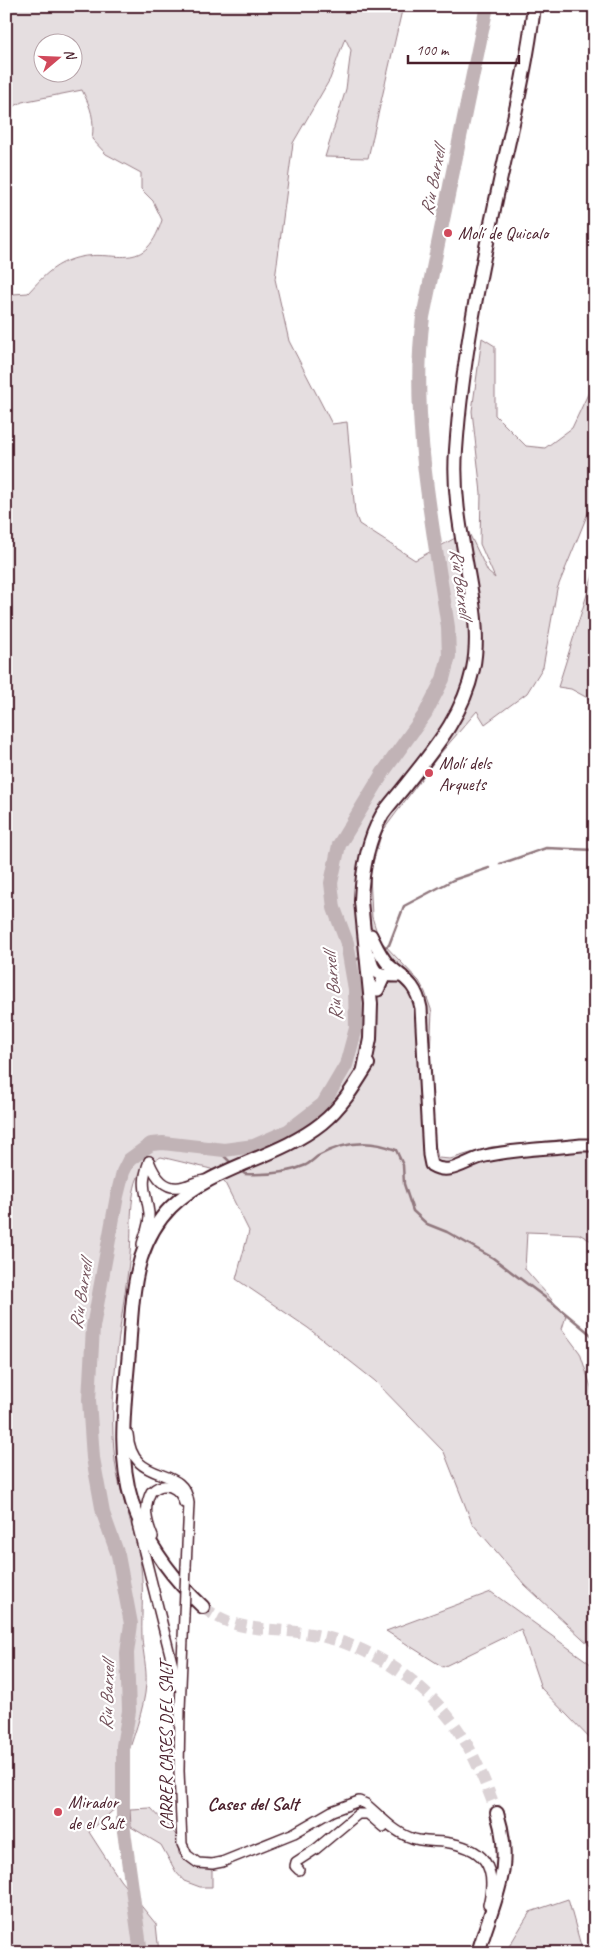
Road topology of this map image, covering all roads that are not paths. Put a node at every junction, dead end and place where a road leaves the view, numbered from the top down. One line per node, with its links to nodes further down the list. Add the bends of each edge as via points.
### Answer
1 (534, 6): 3 (main road)
2 (540, 6): 3 (street)
3 (529, 49): 4 (main road, via 476,301 457,435 456,492 474,606 474,666 466,694 449,729 383,814 374,834 363,871 361,901)
4 (367, 937): 5 (street); 6 (main road); 8 (main road)
5 (389, 965): 6 (street, via 383,964); 7 (street)
6 (380, 973): 7 (street); 8 (street, via 372,974 374,994); 9 (main road, via 378,1024 370,1060)
7 (402, 976): 10 (street, via 418,994 421,1008 431,1164 447,1170 484,1156)
8 (371, 1004): 9 (main road, via 370,1039)
9 (364, 1069): 12 (main road, via 346,1098 321,1124)
10 (595, 1146)
11 (159, 1180): 12 (street, via 175,1187 197,1180); 13 (street); 13 (street, via 149,1161)
12 (210, 1180): 14 (main road, via 190,1191 164,1214 151,1234)
13 (144, 1182): 14 (street, via 149,1222)
14 (142, 1258): 15 (main road, via 133,1301)
15 (125, 1397): 16 (main road, via 123,1449); 17 (street, via 128,1440 134,1456 146,1470 172,1478 182,1486 188,1498)
16 (131, 1499): 18 (main road); 20 (street)
17 (187, 1516): 18 (street, via 182,1495 175,1488 165,1486 151,1492 147,1517); 20 (street, CARRER CASES DEL SALT, bridge)
18 (163, 1562): 19 (main road)
19 (203, 1607)
20 (180, 1695): 22 (street, CARRER CASES DEL SALT, via 182,1844 184,1852 194,1861 207,1864 222,1862 294,1833 325,1814 357,1801 366,1804 400,1833)
21 (497, 1813): 24 (main road, via 504,1838 504,1863)
22 (414, 1839): 23 (street, via 400,1840 361,1812 296,1862); 24 (street, CARRER CASES DEL SALT, via 464,1846 485,1861 492,1879)
23 (299, 1870)
24 (483, 1937): 25 (main road)
25 (478, 1953)

